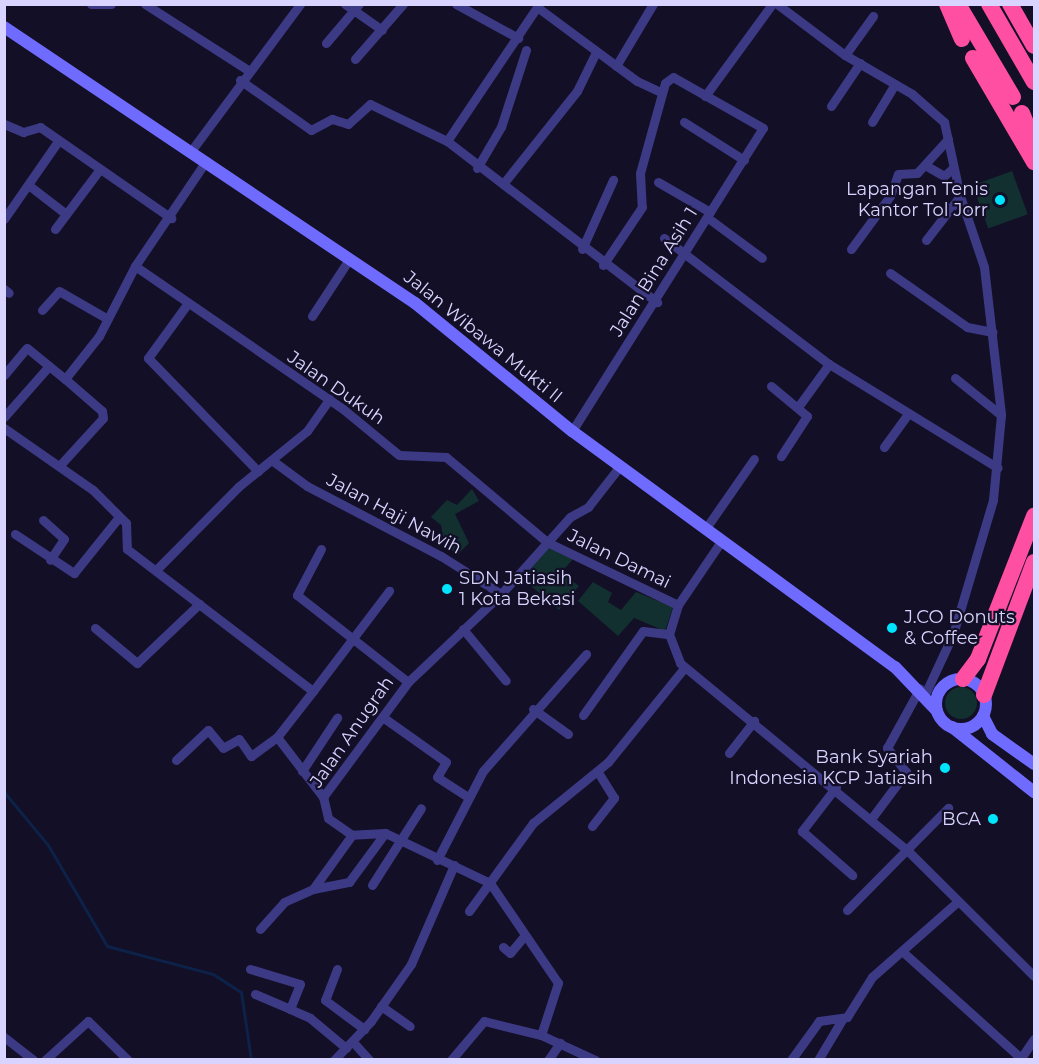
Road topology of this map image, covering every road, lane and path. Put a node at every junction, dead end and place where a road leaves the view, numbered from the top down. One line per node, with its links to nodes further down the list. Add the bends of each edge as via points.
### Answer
1 (91, 4): 2 (street)
2 (111, 4)
3 (145, 4): 31 (street)
4 (300, 4): 31 (street)
5 (345, 4): 16 (street)
6 (403, 4): 19 (street)
7 (456, 4): 20 (street)
8 (653, 4): 30 (street)
9 (772, 4): 36 (street)
10 (777, 4): 26 (street)
11 (946, 4): 21 (highway)
12 (958, 4): 37 (highway)
13 (989, 4): 33 (highway)
14 (1010, 4): 23 (highway)
15 (538, 6): 20 (street); 25 (street)
16 (357, 8): 19 (street); 22 (street)
17 (873, 16): 26 (street)
18 (4, 27): 47 (main road, Jalan Wibawa Mukti II)
19 (382, 30): 28 (street)
20 (518, 38): 44 (street)
21 (962, 39)
22 (326, 43)
23 (1035, 46)
24 (526, 50): 52 (street, via 501,127)
25 (596, 52): 30 (street); 57 (street, via 577,91)
26 (845, 55): 29 (street)
27 (973, 58): 50 (highway)
28 (355, 59)
29 (860, 63): 34 (street); 38 (street)
30 (616, 66): 35 (street)
31 (248, 70): 32 (street)
32 (240, 81): 44 (street, via 311,130 332,119 348,124 370,104); 47 (street)
33 (1035, 82)
34 (895, 84): 41 (street); 43 (street, via 939,116)
35 (661, 92): 36 (street, via 673,78); 72 (street, via 640,173 642,207)
36 (705, 96): 48 (street, Jalan Bina Asih 1, via 763,128)
37 (1013, 97)
38 (831, 106)
39 (1022, 113): 45 (highway)
40 (684, 122): 48 (street)
41 (872, 122)
42 (4, 124): 46 (street, via 23,132 40,127)
43 (948, 139): 51 (street); 53 (street)
44 (447, 141): 52 (street)
45 (1035, 142)
46 (60, 143): 54 (street); 63 (street)
47 (191, 151): 49 (main road, Jalan Wibawa Mukti II)
48 (744, 160): 61 (street, Jalan Bina Asih 1)
49 (206, 161): 62 (street); 70 (main road, Jalan Wibawa Mukti II)
50 (1035, 162)
51 (925, 165): 53 (street, via 944,176); 68 (street, via 917,172 898,174 890,196)
52 (477, 168): 57 (street)
53 (953, 168): 59 (street)
54 (98, 171): 60 (street); 62 (street)
55 (613, 180): 67 (street)
56 (658, 182): 61 (street)
57 (503, 184): 67 (street)
58 (31, 187): 60 (street)
59 (960, 196): 66 (street); 80 (street, via 980,250)
60 (66, 214): 64 (street)
61 (709, 215): 69 (street, Jalan Bina Asih 1); 71 (street)
62 (171, 218): 73 (street)
63 (4, 219)
64 (55, 229)
65 (664, 238): 69 (street)
66 (926, 240)
67 (582, 249): 72 (street)
68 (850, 249)
69 (686, 253): 75 (street, Jalan Bina Asih 1); 81 (street)
70 (350, 258): 78 (street); 93 (main road, Jalan Wibawa Mukti II, via 416,303)
71 (762, 258)
72 (603, 265): 75 (street)
73 (135, 266): 76 (street, Jalan Dukuh); 79 (street)
74 (890, 273): 80 (street, via 967,327)
75 (657, 302): 93 (street, Jalan Bina Asih 1)
76 (188, 303): 87 (street, Jalan Dukuh); 101 (street, via 148,358)
77 (42, 310): 79 (street, via 58,291)
78 (312, 316)
79 (106, 318): 84 (street)
80 (993, 332): 90 (street)
81 (829, 364): 88 (street); 89 (street)
82 (49, 366): 83 (street, via 27,348); 84 (street); 91 (street)
83 (4, 375)
84 (65, 378): 98 (street, via 102,411 103,418)
85 (955, 378): 90 (street)
86 (771, 386): 88 (street)
87 (329, 399): 97 (street, via 308,431); 108 (street, Jalan Dukuh, via 399,455 433,452 446,457)
88 (798, 407): 95 (street, via 807,416)
89 (907, 415): 94 (street); 100 (street)
90 (1001, 415): 100 (street)
91 (4, 417)
92 (4, 428): 98 (street, via 38,455)
93 (572, 431): 99 (main road, Jalan Wibawa Mukti II)
94 (884, 447)
95 (781, 456)
96 (754, 459): 105 (street)
97 (273, 461): 101 (street); 114 (street, Jalan Haji Nawih, via 307,486 441,556)
98 (61, 464): 103 (street)
99 (620, 466): 105 (main road, Jalan Wibawa Mukti II); 108 (street, Jalan Anugrah, via 588,507 570,517)
100 (998, 468): 128 (street, via 966,597)
101 (258, 471): 112 (street)
102 (1035, 516): 123 (highway, via 978,659)
103 (119, 517): 110 (street, via 74,573); 112 (street, via 129,532 127,549)
104 (43, 520): 110 (street, via 64,539)
105 (706, 528): 107 (main road, Jalan Wibawa Mukti II)
106 (15, 534): 110 (street)
107 (722, 540): 116 (street); 128 (main road, Jalan Wibawa Mukti II)
108 (547, 542): 114 (street, Jalan Anugrah); 116 (street, Jalan Damai)
109 (321, 549): 120 (street, via 297,595)
110 (50, 560)
111 (1035, 562): 129 (highway)
112 (156, 570): 115 (street)
113 (389, 591): 120 (street)
114 (501, 594): 118 (street, Jalan Anugrah)
115 (199, 604): 117 (street, via 137,663); 127 (street)
116 (678, 605): 119 (street)
117 (95, 628)
118 (463, 629): 124 (street); 125 (street, Jalan Anugrah)
119 (669, 634): 122 (street); 132 (street, via 643,631)
120 (355, 641): 125 (street); 127 (street)
121 (586, 654): 130 (street)
122 (684, 668): 136 (street); 144 (street)
123 (963, 679): 126 (main road); 129 (main road)
124 (506, 681)
125 (408, 682): 135 (street, Jalan Anugrah)
126 (946, 684): 128 (main road); 131 (main road)
127 (313, 691): 139 (street)
128 (922, 691): 131 (main road, Jalan Wibawa Mukti II); 151 (street, via 887,748 906,772)
129 (984, 695): 133 (main road)
130 (533, 709): 138 (street); 147 (street)
131 (937, 711): 137 (main road)
132 (584, 715)
133 (983, 716): 137 (main road, via 970,727); 142 (main road, via 992,734)
134 (337, 718): 143 (street)
135 (384, 718): 147 (street, via 446,762 437,777); 148 (street, Jalan Anugrah)
136 (753, 721): 140 (street); 145 (street)
137 (952, 728): 146 (main road)
138 (568, 734)
139 (277, 737): 141 (street, via 251,756 239,739 223,748 208,730); 143 (street)
140 (729, 753)
141 (176, 760)
142 (1035, 764)
143 (302, 771): 148 (street)
144 (598, 772): 152 (street, via 614,798); 160 (street, via 533,823)
145 (836, 787): 151 (street); 159 (street, via 802,831)
146 (1035, 792)
147 (466, 796): 157 (street)
148 (323, 797): 154 (street, Jalan Anugrah, via 328,818)
149 (421, 808): 155 (street)
150 (948, 808): 156 (street)
151 (871, 819): 156 (street)
152 (592, 826)
153 (385, 833): 154 (street); 155 (street); 162 (street, via 350,882)
154 (352, 835): 162 (street)
155 (401, 840): 157 (street); 161 (street)
156 (906, 849): 163 (street); 164 (street)
157 (437, 860): 158 (street)
158 (454, 865): 160 (street); 176 (street, via 420,948)
159 (852, 875)
160 (490, 883): 165 (street); 167 (street)
161 (372, 885)
162 (313, 889): 166 (street, via 284,902)
163 (957, 902): 169 (street); 172 (street)
164 (847, 910)
165 (469, 911)
166 (260, 929)
167 (525, 935): 168 (street, via 510,953); 181 (street, via 558,983)
168 (503, 947)
169 (903, 952): 178 (street, via 872,977); 196 (street)
170 (250, 969): 173 (street)
171 (337, 969): 180 (street, via 325,1000)
172 (1035, 976)
173 (300, 984): 174 (street); 177 (street)
174 (310, 987)
175 (255, 994): 177 (street)
176 (381, 1006): 179 (street); 180 (street)
177 (290, 1009): 185 (street)
178 (843, 1018): 194 (street, via 819,1021); 195 (street)
179 (410, 1026)
180 (364, 1029): 185 (street)
181 (541, 1035): 184 (street); 191 (street, via 478,1023)
182 (4, 1037): 186 (street)
183 (1035, 1039): 196 (street)
184 (560, 1043): 192 (street); 193 (street)
185 (349, 1045): 189 (street); 190 (street)
186 (31, 1059)
187 (45, 1059): 188 (street, via 88,1021)
188 (128, 1059)
189 (334, 1059)
190 (369, 1059)
191 (451, 1059)
192 (548, 1059)
193 (595, 1059)
194 (791, 1059)
195 (818, 1059)
196 (1022, 1059)

